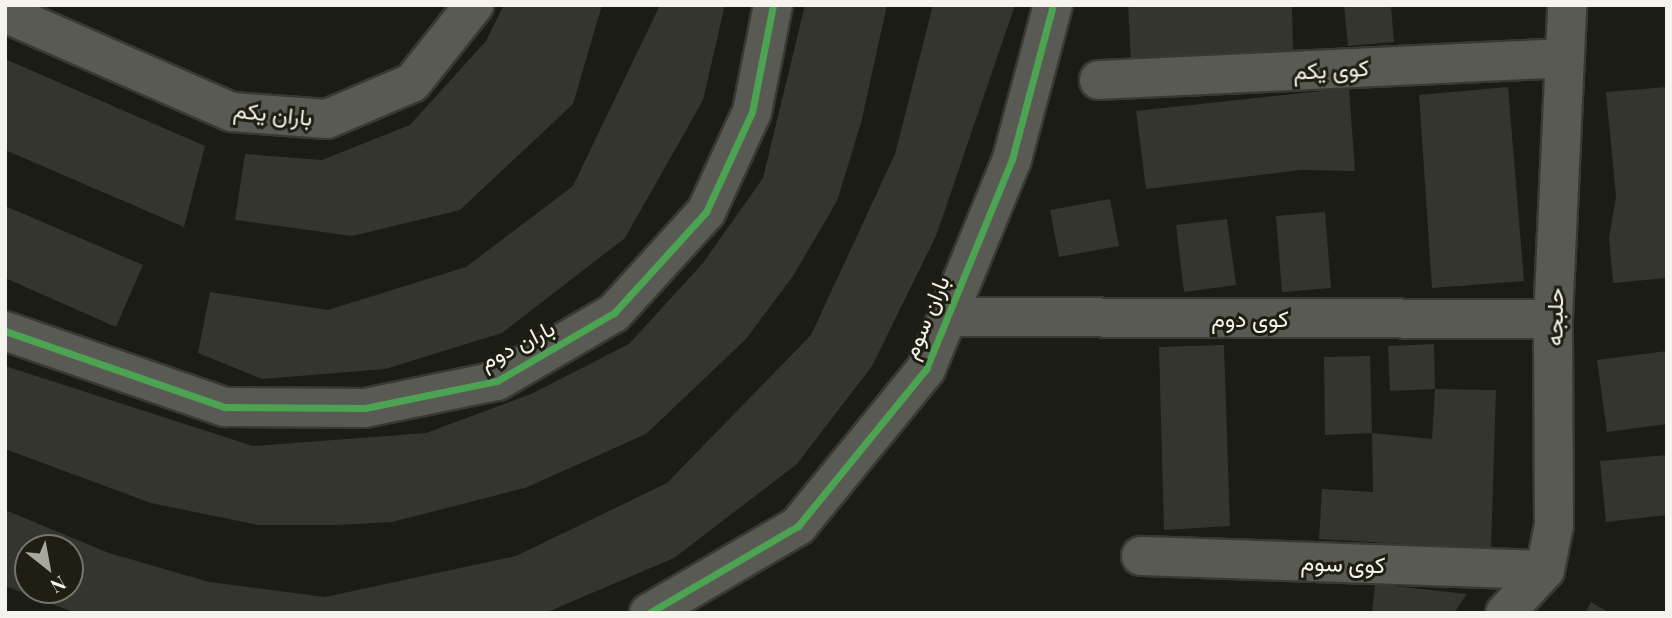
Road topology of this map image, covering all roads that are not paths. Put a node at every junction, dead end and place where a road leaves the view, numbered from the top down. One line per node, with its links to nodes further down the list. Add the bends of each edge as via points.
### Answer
1 (474, 5): 5 (street, باران یکم, via 412,83 327,119 232,111)
2 (773, 5): 10 (street, باران دوم, via 752,112 706,212 614,313 497,382 365,408 225,407)
3 (1053, 5): 8 (street, باران سوم, via 1012,159)
4 (1567, 5): 6 (street, حلبجه)
5 (5, 13)
6 (1563, 58): 7 (street, کوی یکم); 9 (street, حلبجه)
7 (1099, 79)
8 (947, 317): 9 (street, کوی دوم); 13 (street, باران سوم, via 926,369 798,526)
9 (1553, 319): 12 (street, حلبجه, via 1554,525)
10 (5, 331)
11 (1141, 555): 12 (street, کوی سوم)
12 (1545, 570): 14 (street)
13 (649, 613)
14 (1505, 613)

